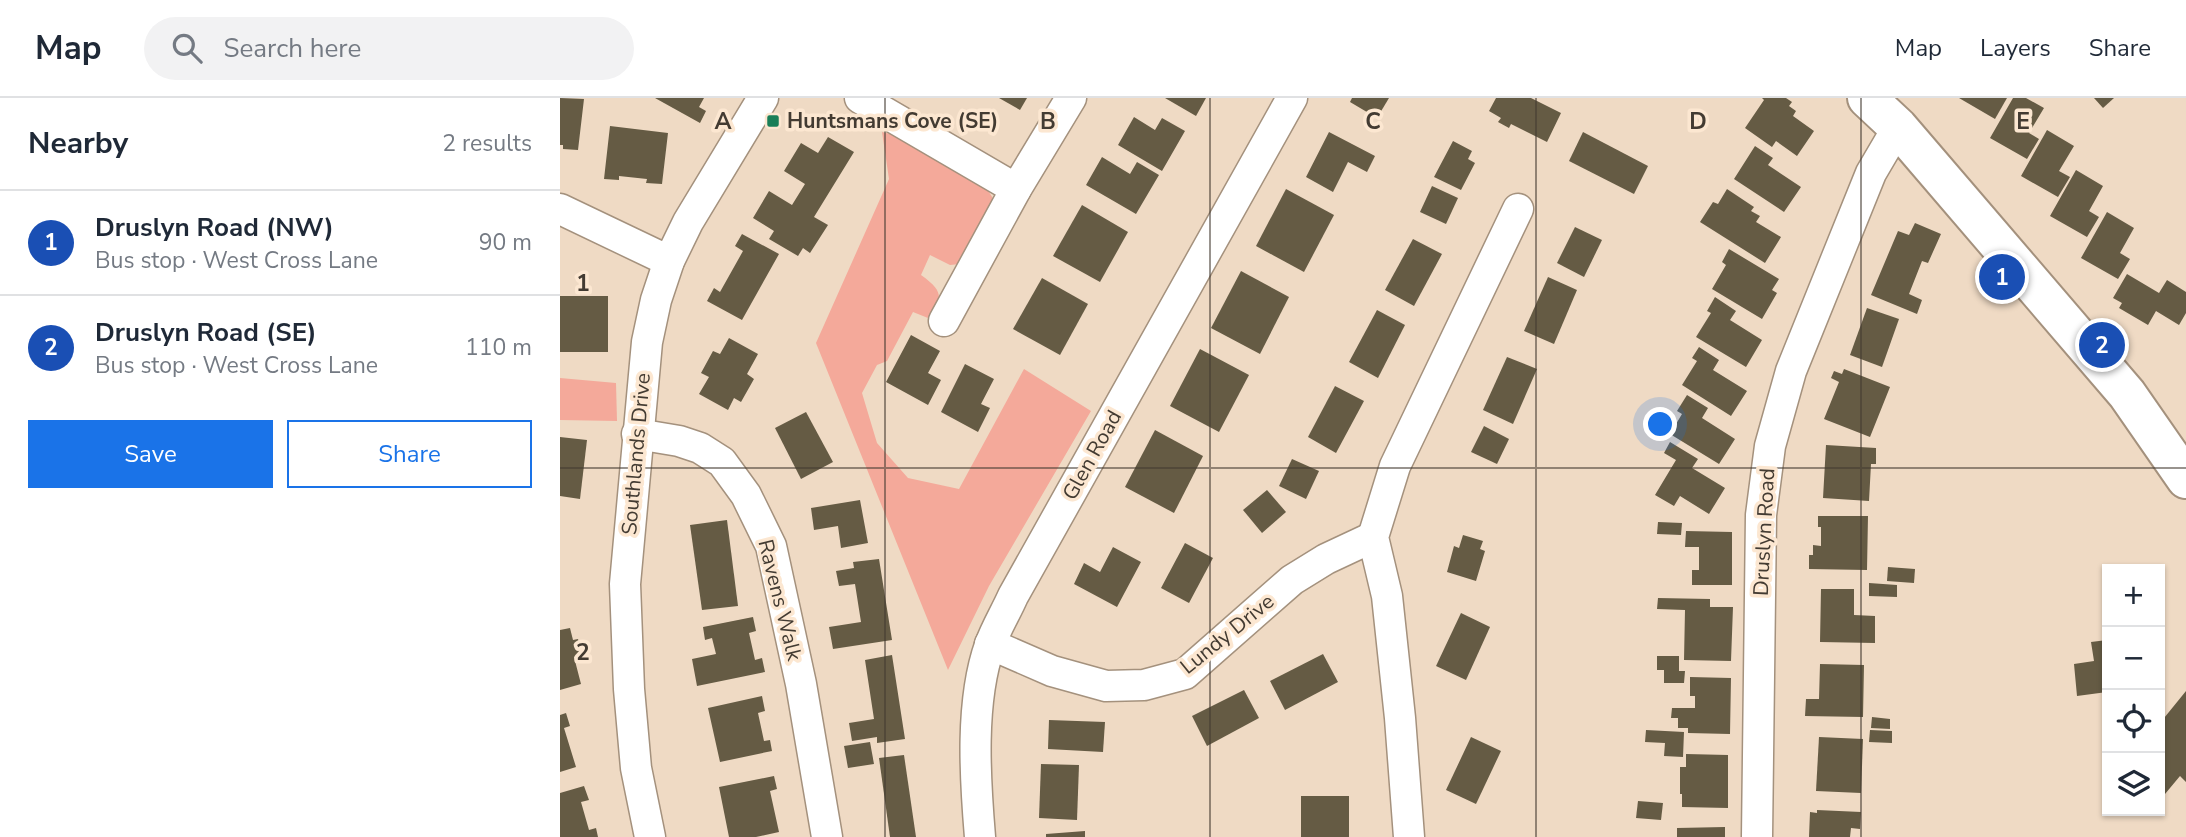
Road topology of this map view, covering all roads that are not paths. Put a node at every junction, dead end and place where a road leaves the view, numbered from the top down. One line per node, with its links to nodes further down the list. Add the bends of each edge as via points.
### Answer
1 (763, 98): 10 (street, Southlands Drive)
2 (860, 98): 7 (street)
3 (1071, 98): 7 (street)
4 (1292, 98): 15 (street, Glen Road)
5 (1867, 98): 6 (street)
6 (1898, 127): 13 (street, via 2127,394); 20 (street, Druslyn Road, via 1871,173 1791,371 1770,446 1761,515)
7 (1016, 189): 11 (street)
8 (560, 209): 10 (street)
9 (1518, 209): 14 (street, via 1395,466)
10 (669, 261): 12 (street, Southlands Drive, via 647,342)
11 (944, 321)
12 (637, 434): 16 (street, Southlands Drive, via 625,584 636,768); 17 (street, Ravens Walk, via 689,444 722,463 746,495 771,546)
13 (2186, 478)
14 (1373, 537): 15 (street, Lundy Drive, via 1292,580 1185,674 1144,685 1106,686 1052,671); 19 (street, via 1387,596)
15 (990, 644): 18 (street, Glen Road, via 978,695)
16 (650, 837)
17 (827, 837)
18 (980, 837)
19 (1409, 837)
20 (1757, 837)

